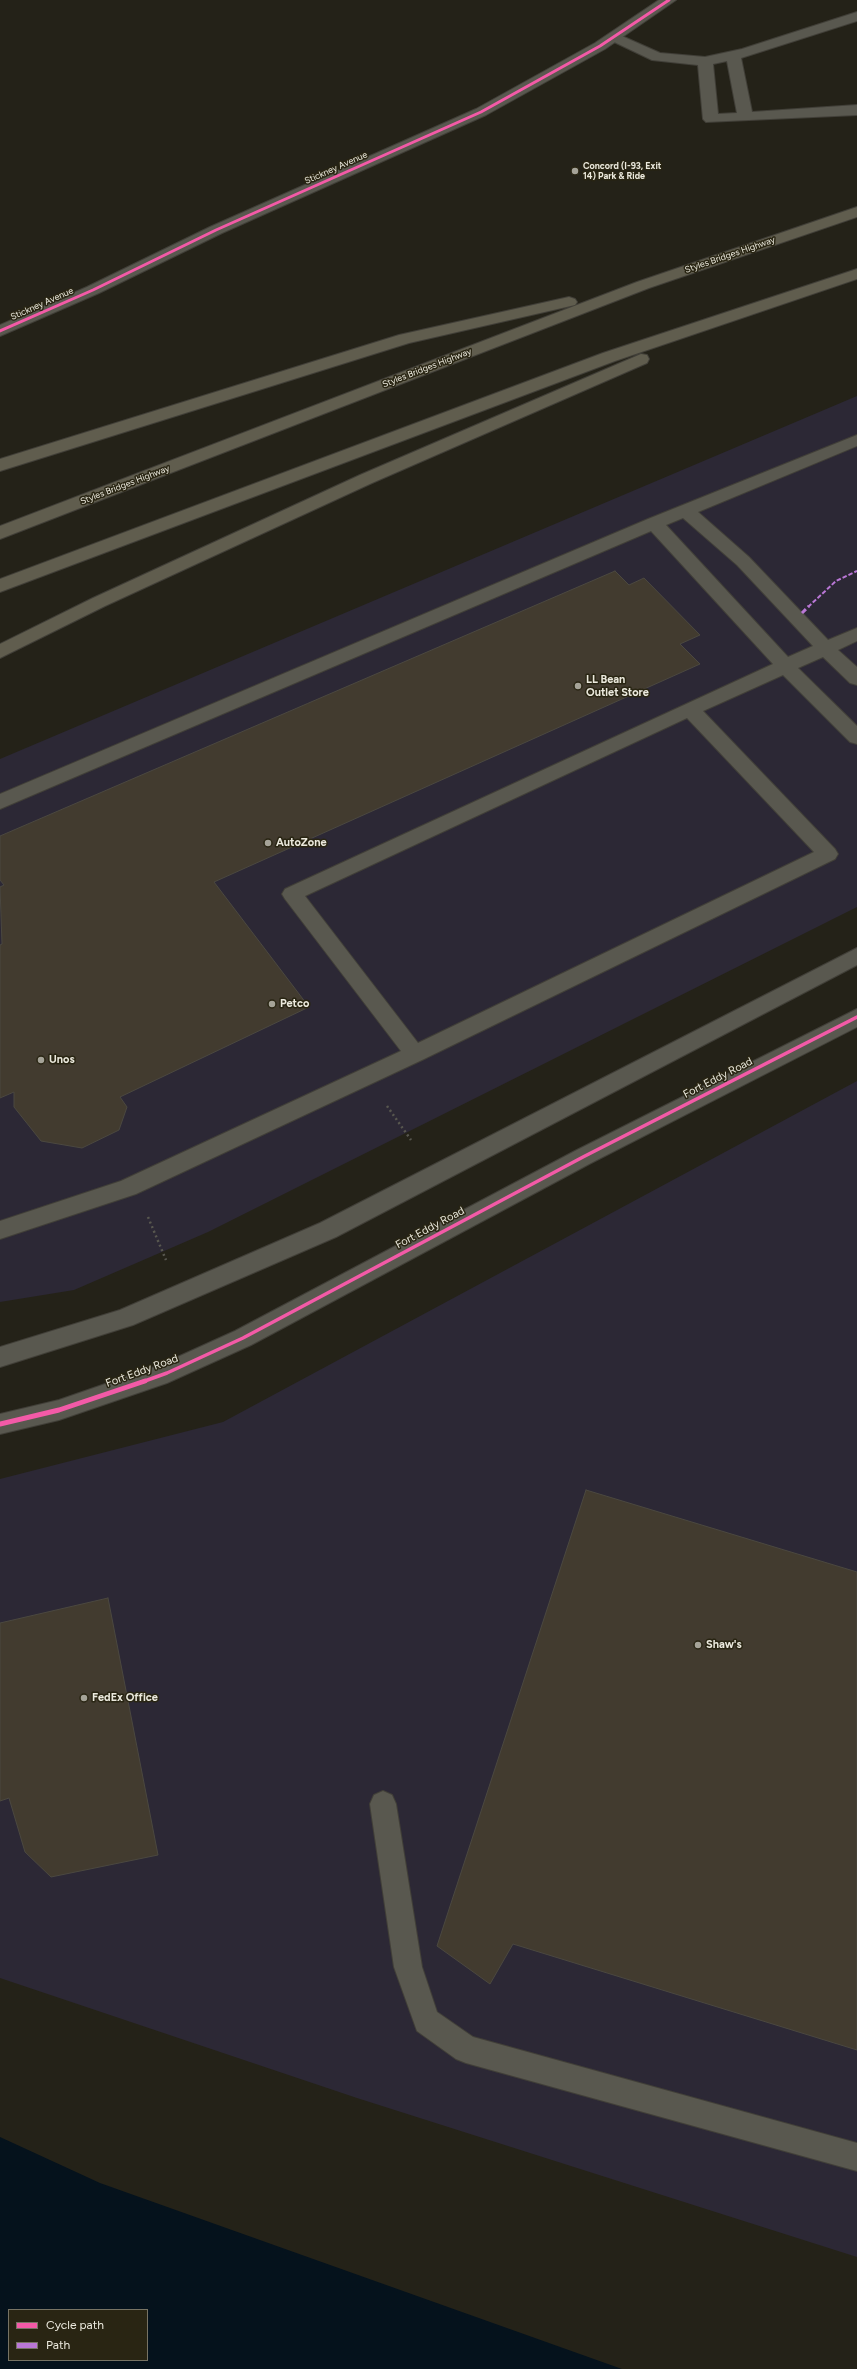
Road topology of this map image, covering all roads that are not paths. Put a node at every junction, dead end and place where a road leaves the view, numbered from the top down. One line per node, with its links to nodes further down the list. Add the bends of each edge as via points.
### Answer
1 (669, 0): 3 (street, Stickney Avenue)
2 (857, 16): 4 (street)
3 (614, 37): 5 (street, via 657,57); 12 (street, Stickney Avenue, via 481,112 216,230 93,290)
4 (733, 56): 5 (street); 7 (street)
5 (705, 61): 7 (street, via 711,119)
6 (857, 110): 7 (street)
7 (745, 116)
8 (857, 212): 10 (highway, Styles Bridges Highway)
9 (857, 274): 11 (highway)
10 (642, 285): 14 (highway, via 405,339); 17 (highway, Styles Bridges Highway)
11 (784, 297): 18 (highway, via 609,356); 21 (highway, via 366,479 99,602)
12 (0, 331)
13 (857, 440): 15 (street)
14 (0, 465)
15 (686, 511): 16 (street); 20 (street, via 743,561)
16 (654, 523): 22 (street); 26 (street)
17 (0, 533)
18 (0, 586)
19 (857, 634): 20 (street)
20 (825, 648): 22 (street); 23 (street)
21 (0, 652)
22 (785, 666): 24 (street); 25 (street)
23 (857, 678)
24 (690, 709): 29 (street, via 292,894); 29 (street, via 828,854)
25 (857, 736)
26 (0, 802)
27 (857, 956): 31 (street, via 328,1230 125,1318)
28 (857, 1017): 32 (street, Fort Eddy Road, via 583,1157 243,1338 167,1373 59,1410)
29 (415, 1054): 30 (street, via 128,1188)
30 (0, 1230)
31 (0, 1357)
32 (0, 1424)
33 (383, 1804): 34 (street, via 408,1967 427,2021 466,2049)
34 (857, 2157)

